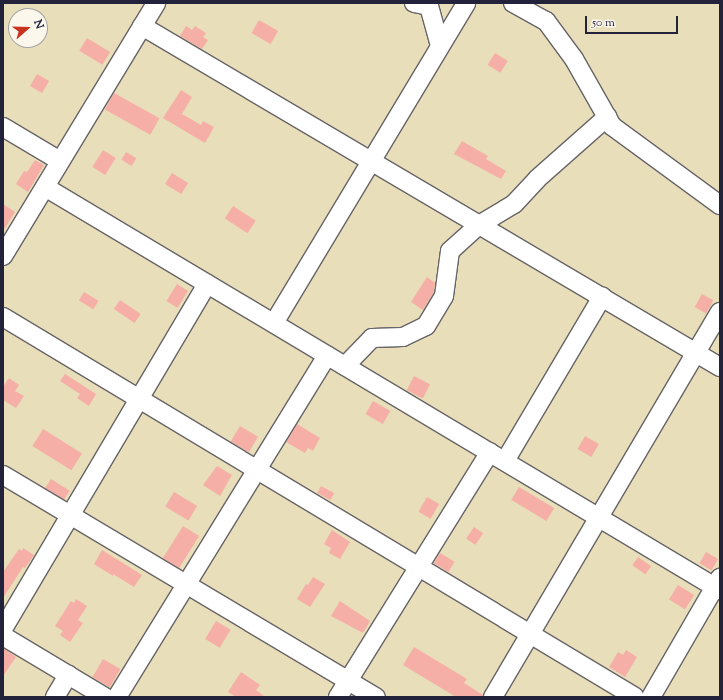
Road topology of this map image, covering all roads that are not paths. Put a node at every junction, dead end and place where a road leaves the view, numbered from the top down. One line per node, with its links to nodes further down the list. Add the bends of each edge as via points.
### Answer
1 (156, 3): 5 (street)
2 (414, 3): 6 (street, via 429,6)
3 (466, 3): 6 (street)
4 (513, 3): 7 (street, via 546,22 574,58)
5 (142, 26): 9 (street); 10 (street)
6 (440, 46): 10 (street)
7 (607, 117): 12 (street, via 612,126); 13 (street, via 537,179 514,204)
8 (3, 127): 9 (street)
9 (60, 161): 11 (street)
10 (371, 161): 13 (street); 19 (street)
11 (45, 187): 14 (street); 15 (street)
12 (720, 206)
13 (479, 225): 16 (street); 22 (street, via 450,251 444,296 426,326 403,337 372,338)
14 (3, 256)
15 (207, 284): 19 (street); 24 (street)
16 (602, 297): 20 (street); 26 (street)
17 (720, 312): 20 (street)
18 (3, 317): 24 (street)
19 (274, 323): 21 (street)
20 (696, 352): 23 (street); 30 (street)
21 (327, 355): 22 (street); 27 (street)
22 (346, 366): 25 (street)
23 (720, 367)
24 (139, 399): 27 (street); 29 (street)
25 (490, 452): 26 (street); 31 (street)
26 (505, 461): 30 (street)
27 (256, 469): 31 (street); 32 (street)
28 (3, 475): 29 (street)
29 (70, 515): 32 (street); 34 (street)
30 (599, 517): 33 (street); 35 (street)
31 (419, 567): 35 (street); 38 (street)
32 (186, 584): 38 (street); 41 (street)
33 (718, 585): 46 (street)
34 (3, 629)
35 (530, 634): 44 (street); 45 (street)
36 (3, 636): 37 (street)
37 (68, 675): 39 (street); 40 (street)
38 (348, 681): 42 (street); 43 (street)
39 (55, 697)
40 (105, 697)
41 (117, 697)
42 (338, 697)
43 (376, 697)
44 (494, 697)
45 (635, 697)
46 (651, 697)

